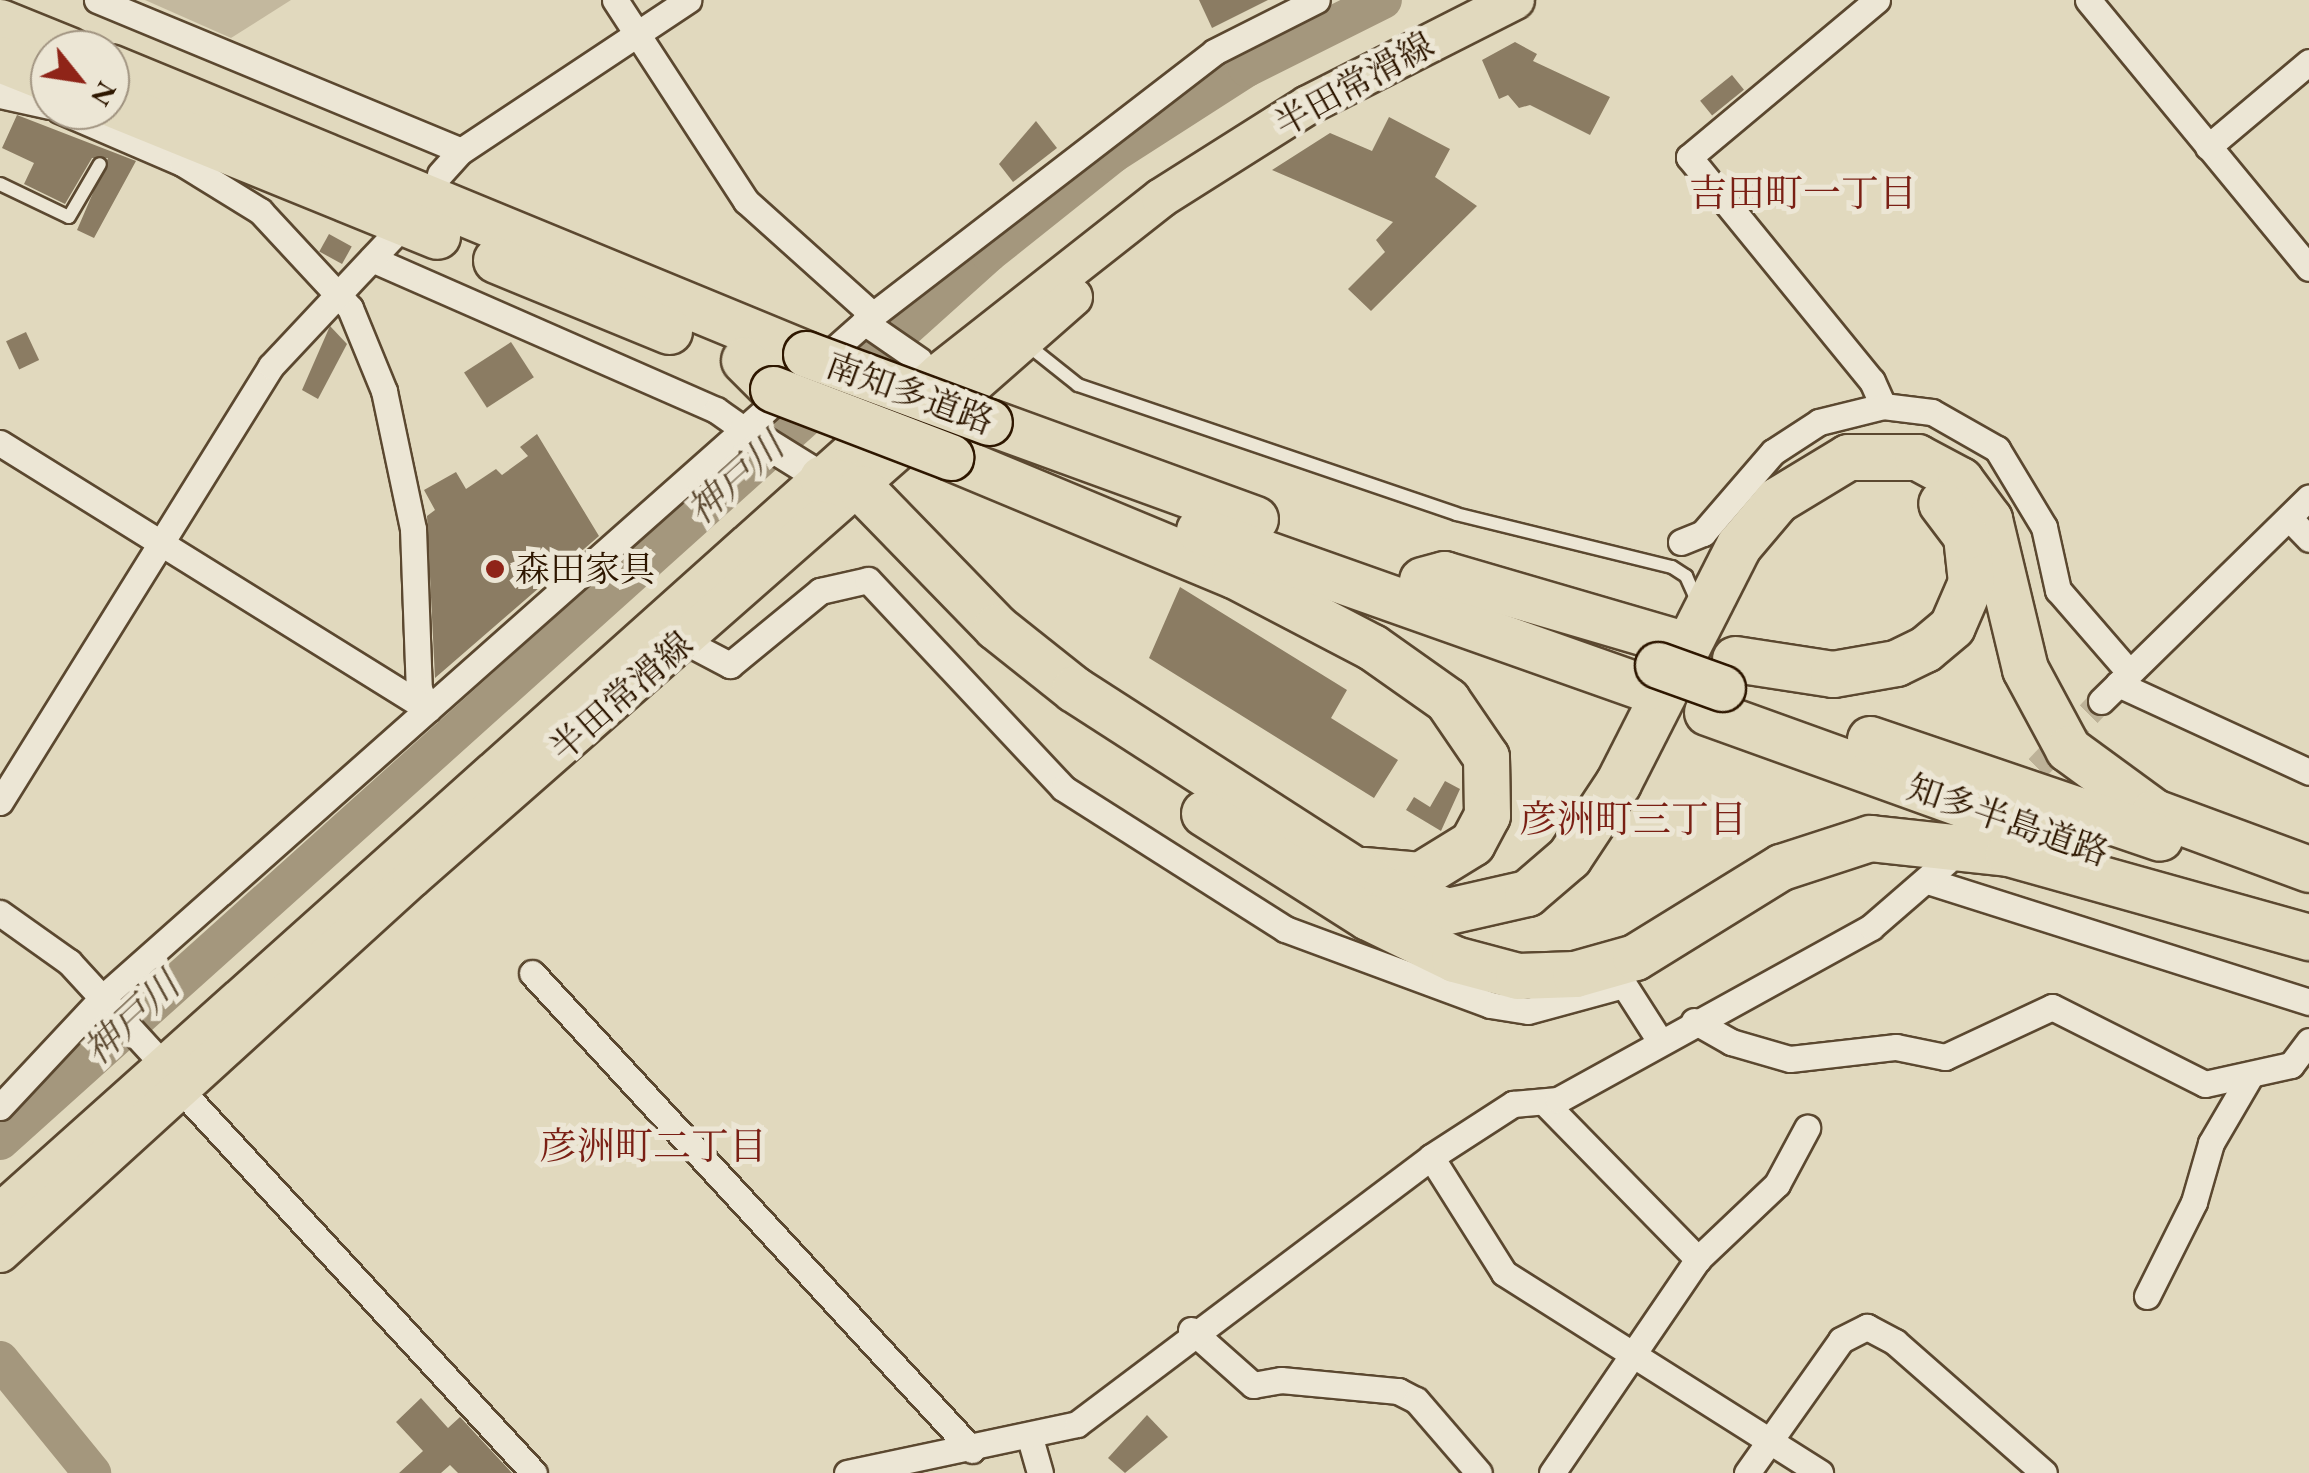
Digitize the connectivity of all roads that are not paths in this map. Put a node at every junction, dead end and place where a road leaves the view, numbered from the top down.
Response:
1 (98, 0) edge
2 (615, 0) edge
3 (688, 0) edge
4 (1317, 0) edge
5 (1515, 0) edge
6 (1877, 0) edge
7 (2088, 0) edge
8 (0, 22) edge
9 (30, 34) edge
10 (636, 36) junction
11 (0, 58) edge
12 (2309, 62) edge
13 (30, 71) edge
14 (130, 76) edge
15 (0, 95) edge
16 (30, 102) edge
17 (130, 112) edge
18 (106, 130) edge
19 (1248, 144) junction
20 (2208, 147) junction
21 (460, 151) junction
22 (100, 164) dead end
23 (440, 174) dead end
24 (0, 184) edge
25 (394, 235) dead end
26 (372, 259) junction
27 (2309, 268) edge
28 (340, 293) junction
29 (870, 322) junction
30 (1023, 340) junction
31 (930, 366) junction
32 (777, 370) junction
33 (1883, 406) junction
34 (745, 430) junction
35 (967, 441) junction
36 (0, 443) edge
37 (831, 484) junction
38 (2309, 498) edge
39 (2289, 518) junction
40 (2309, 540) edge
41 (1681, 542) dead end
42 (161, 544) junction
43 (684, 641) junction
44 (1669, 653) junction
45 (1721, 686) junction
46 (2116, 686) junction
47 (428, 710) junction
48 (2270, 754) junction
49 (2309, 758) edge
50 (2309, 772) edge
51 (0, 802) edge
52 (1351, 868) junction
53 (2309, 869) edge
54 (2309, 890) edge
55 (0, 913) edge
56 (2309, 924) edge
57 (1400, 932) junction
58 (2309, 937) edge
59 (532, 973) dead end
60 (106, 1002) junction
61 (2309, 1002) edge
62 (1694, 1021) junction
63 (1660, 1041) junction
64 (2309, 1041) edge
65 (162, 1065) junction
66 (2250, 1078) junction
67 (1545, 1102) junction
68 (0, 1107) edge
69 (1807, 1128) dead end
70 (1431, 1157) junction
71 (0, 1213) edge
72 (0, 1253) edge
73 (1698, 1259) junction
74 (2147, 1296) dead end
75 (1191, 1330) junction
76 (1633, 1352) junction
77 (1768, 1437) junction
78 (1030, 1438) junction
79 (972, 1450) junction
80 (534, 1473) edge
81 (847, 1473) edge
82 (1040, 1473) edge
83 (1479, 1473) edge
84 (1552, 1473) edge
85 (1747, 1473) edge
86 (1820, 1473) edge
87 (2044, 1473) edge

1 - 21 street
2 - 10 street
3 - 10 street
4 - 29 street
5 - 19 main road, 半田常滑線
6 - 33 street
7 - 20 street
8 - 9 highway
10 - 21 street
10 - 29 street
11 - 13 highway
12 - 20 street
14 - 32 highway, 南知多道路
15 - 16 street
17 - 32 highway, 南知多道路
18 - 28 street
19 - 30 main road, 半田常滑線
19 - 31 main road, 半田常滑線
20 - 27 street
21 - 23 street
22 - 24 lane
25 - 26 street
26 - 28 street
26 - 34 street
28 - 42 street
28 - 47 street
29 - 31 street
29 - 34 street
30 - 37 main road, 半田常滑線
30 - 44 lane
31 - 37 main road, 半田常滑線
32 - 35 highway, 南知多道路
33 - 41 street
33 - 46 street
34 - 37 street
34 - 47 street
35 - 44 highway, 南知多道路
35 - 44 highway, 南知多道路
35 - 52 highway
36 - 42 street
37 - 43 main road, 半田常滑線
37 - 52 highway
37 - 57 highway
37 - 65 main road, 半田常滑線
38 - 39 street
39 - 40 street
39 - 46 street
42 - 47 street
42 - 51 street
43 - 63 street
43 - 65 main road, 半田常滑線
44 - 45 highway, 南知多道路
44 - 45 highway
44 - 52 highway
44 - 53 highway
45 - 54 highway, 知多半島道路
45 - 56 highway, 知多半島道路
45 - 57 highway
46 - 48 street
47 - 60 street
48 - 49 street
48 - 50 street
55 - 60 street
57 - 58 highway
59 - 79 street
60 - 65 street
60 - 68 street
61 - 62 street
62 - 63 street
62 - 66 street
63 - 67 street
64 - 66 street
65 - 71 main road, 半田常滑線
65 - 72 main road, 半田常滑線
65 - 80 street
66 - 74 street
67 - 70 street
67 - 73 street
69 - 73 street
70 - 75 street
70 - 76 street
73 - 76 street
75 - 78 street
75 - 83 street
76 - 77 street
76 - 84 street
77 - 85 street
77 - 86 street
77 - 87 street
78 - 79 street
78 - 82 street
79 - 81 street

